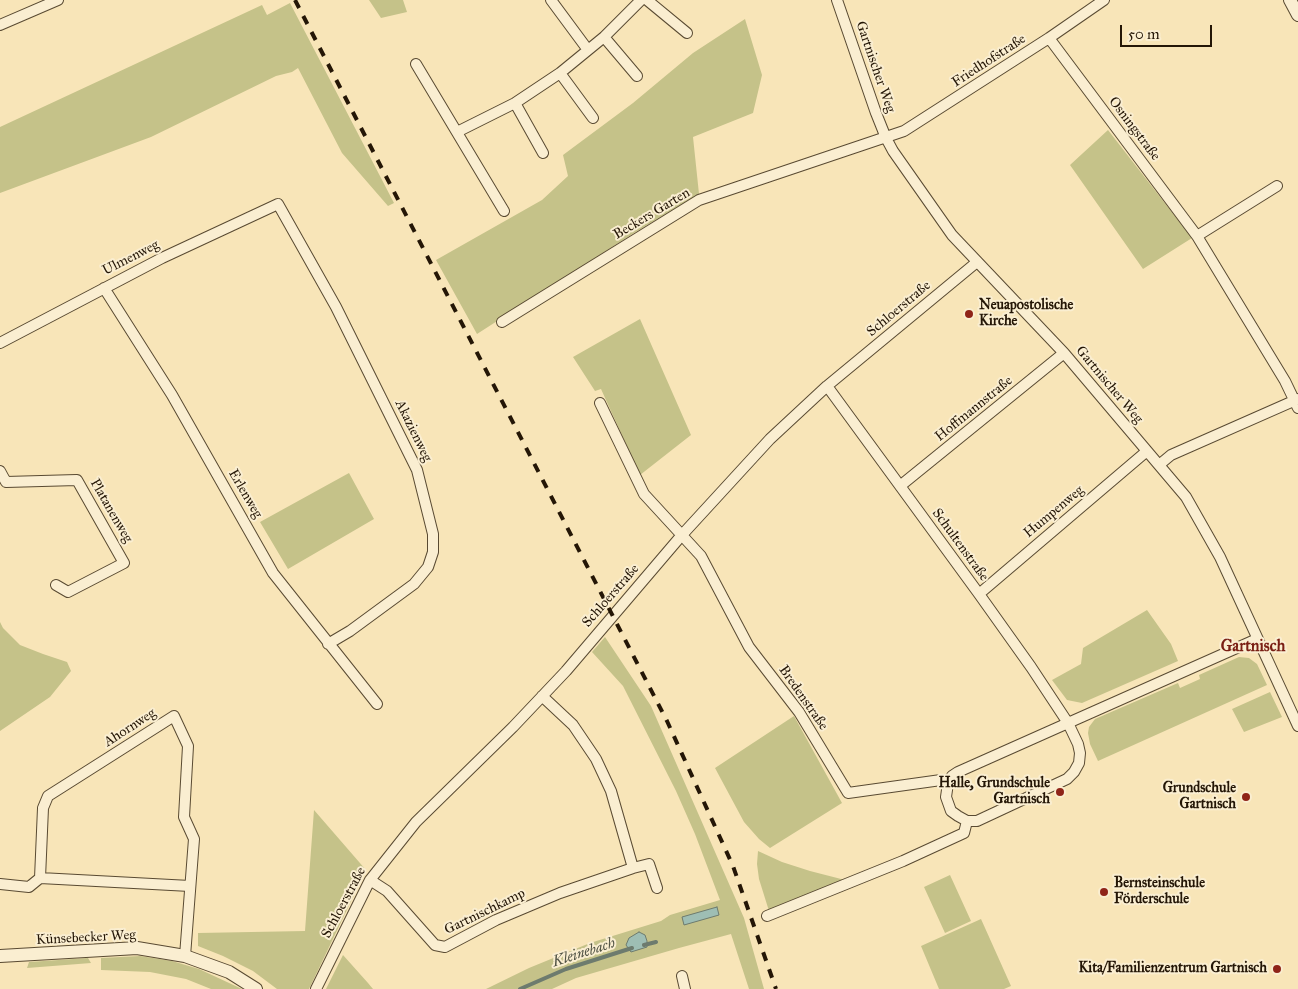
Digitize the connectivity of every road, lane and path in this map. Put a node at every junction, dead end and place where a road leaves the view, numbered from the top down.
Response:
1 (551, 0) edge
2 (641, 0) edge
3 (647, 0) edge
4 (837, 0) edge
5 (1104, 0) edge
6 (1290, 0) edge
7 (55, 1) edge
8 (1298, 15) edge
9 (0, 25) edge
10 (687, 33) dead end
11 (604, 37) junction
12 (1049, 38) junction
13 (588, 50) junction
14 (416, 64) dead end
15 (560, 73) junction
16 (637, 76) dead end
17 (515, 103) junction
18 (593, 118) dead end
19 (457, 132) junction
20 (886, 138) junction
21 (544, 153) dead end
22 (1277, 186) dead end
23 (278, 204) joint
24 (504, 211) dead end
25 (1197, 236) junction
26 (977, 262) junction
27 (104, 288) junction
28 (502, 322) dead end
29 (0, 343) edge
30 (1064, 353) junction
31 (827, 386) junction
32 (600, 403) dead end
33 (1297, 403) edge
34 (1147, 451) junction
35 (1159, 465) junction
36 (0, 471) edge
37 (900, 486) junction
38 (681, 536) junction
39 (56, 585) dead end
40 (979, 594) junction
41 (1257, 639) junction
42 (328, 644) junction
43 (542, 696) junction
44 (377, 704) dead end
45 (1068, 722) junction
46 (1298, 726) edge
47 (948, 783) junction
48 (967, 820) junction
49 (633, 868) junction
50 (40, 878) junction
51 (370, 880) junction
52 (0, 884) edge
53 (190, 886) junction
54 (657, 888) dead end
55 (767, 916) dead end
56 (0, 956) edge
57 (185, 956) junction
58 (682, 976) dead end
59 (256, 989) edge
60 (316, 989) edge
61 (685, 989) edge

1 - 13 street
2 - 11 street
3 - 10 street
4 - 20 street, Gartnischer Weg
5 - 12 street, Friedhofstraße
6 - 8 street
7 - 9 street
11 - 13 street
11 - 16 street
12 - 20 street, Friedhofstraße
12 - 25 street, Osningstraße
13 - 15 street
14 - 19 street
15 - 17 street
15 - 18 street
17 - 19 street
17 - 21 street
19 - 24 street
20 - 26 street, Gartnischer Weg
20 - 28 street, Beckers Garten
22 - 25 street
23 - 27 street, Ulmenweg
23 - 42 street, Akazienweg
25 - 33 street, Osningstraße
26 - 30 street, Gartnischer Weg
26 - 31 street, Schloerstraße
27 - 29 street, Ulmenweg
27 - 42 street, Erlenweg
30 - 34 street, Gartnischer Weg
30 - 37 street, Hoffmannstraße
31 - 37 street, Schultenstraße
31 - 38 street, Schloerstraße
32 - 38 street
33 - 35 street
34 - 35 street, Gartnischer Weg
34 - 40 street, Humpenweg
35 - 41 street, Gartnischer Weg
36 - 39 street, Platanenweg
37 - 40 street, Schultenstraße
38 - 43 street, Schloerstraße
38 - 47 street, Bredenstraße
40 - 45 street, Schultenstraße
41 - 45 street
41 - 46 street, Gartnischer Weg
42 - 44 street, Erlenweg
43 - 49 street
43 - 51 street, Schloerstraße
45 - 47 street
45 - 48 street
47 - 48 street
48 - 55 street
49 - 51 street, Gartnischkamp
49 - 54 street
50 - 52 street
50 - 53 street
50 - 53 street, Ahornweg
51 - 60 street, Schloerstraße
53 - 57 street, Ahornweg
56 - 57 street, Künsebecker Weg
57 - 59 street, Künsebecker Weg
58 - 61 street

